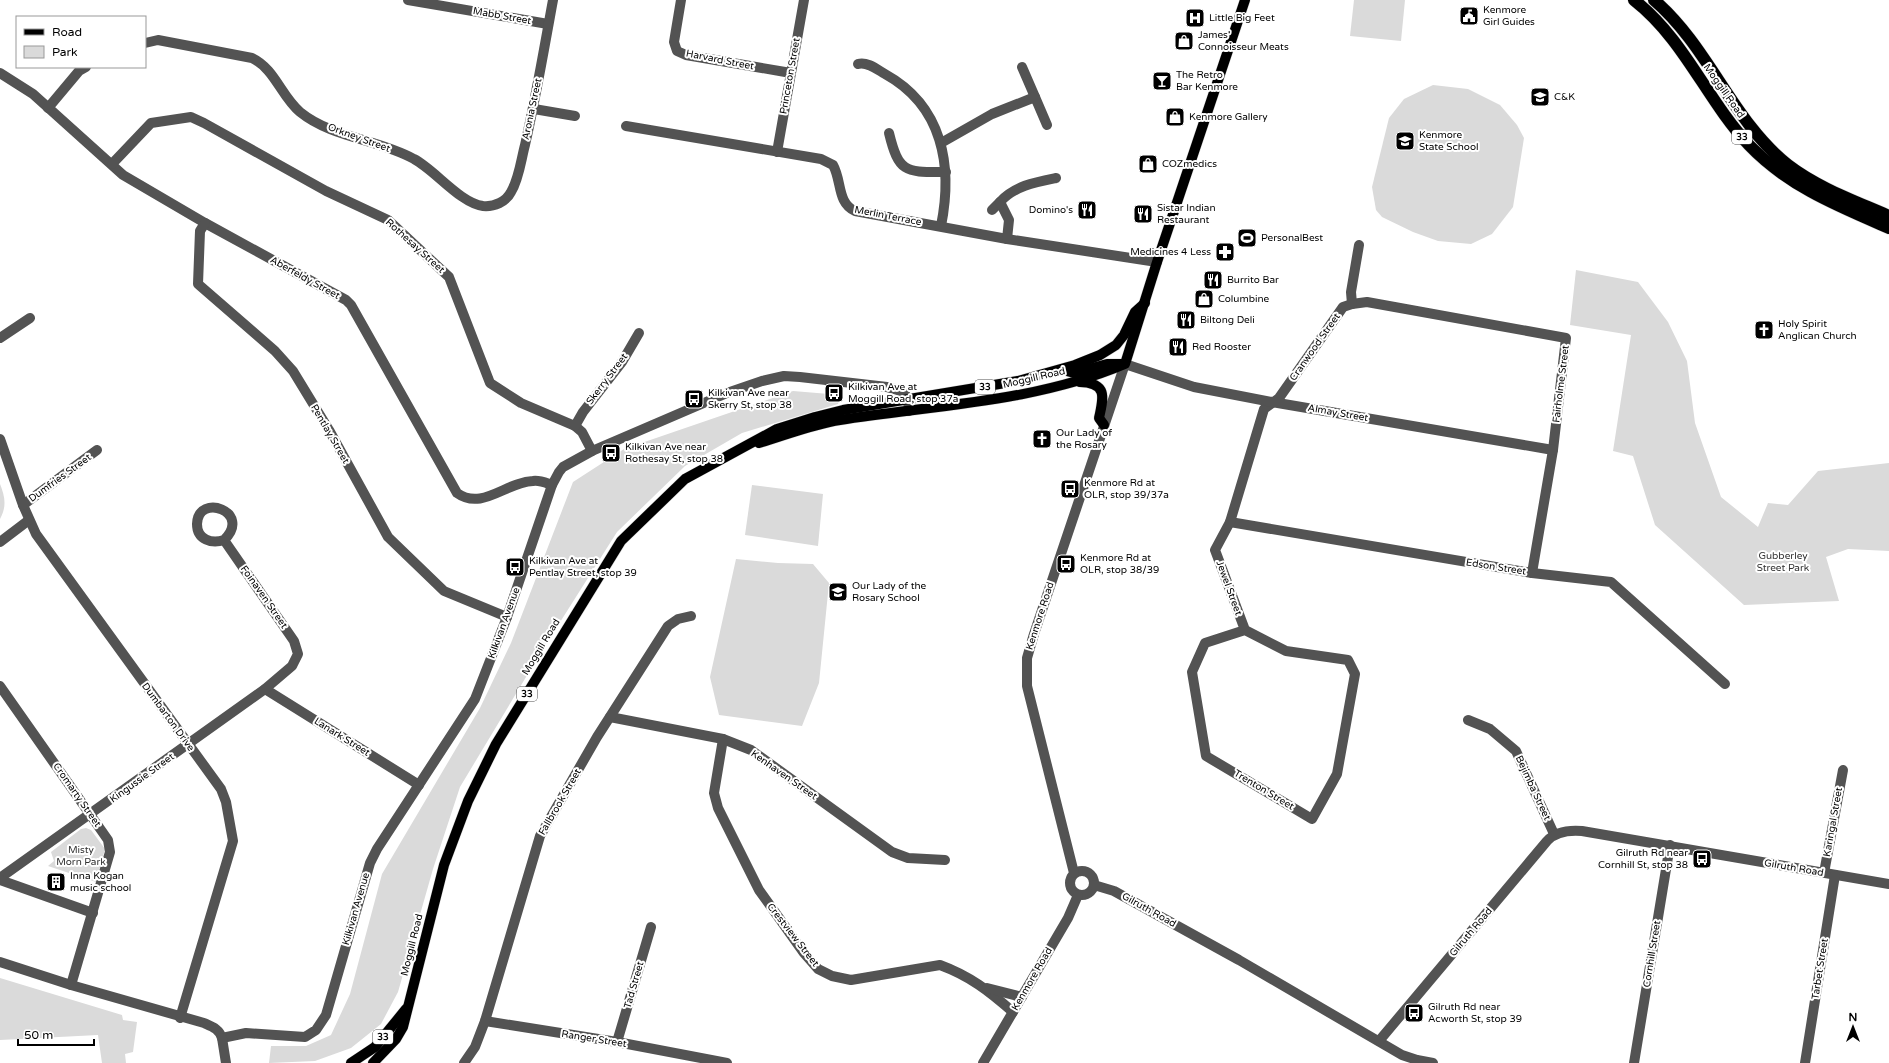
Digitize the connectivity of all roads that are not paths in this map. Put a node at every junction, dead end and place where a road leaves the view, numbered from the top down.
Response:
1 (408, 0) edge
2 (553, 0) edge
3 (681, 0) edge
4 (804, 0) edge
5 (1245, 0) edge
6 (1634, 0) edge
7 (1654, 0) edge
8 (548, 24) junction
9 (146, 43) edge
10 (858, 64) dead end
11 (1022, 67) dead end
12 (84, 68) edge
13 (0, 73) edge
14 (791, 73) junction
15 (1035, 97) junction
16 (48, 108) junction
17 (534, 109) junction
18 (575, 116) dead end
19 (1047, 125) dead end
20 (626, 126) dead end
21 (889, 133) dead end
22 (941, 144) junction
23 (777, 152) junction
24 (112, 164) junction
25 (946, 172) junction
26 (1056, 178) dead end
27 (1000, 202) junction
28 (492, 206) joint
29 (992, 210) dead end
30 (1889, 216) edge
31 (205, 223) junction
32 (941, 226) junction
33 (1889, 228) edge
34 (1007, 239) junction
35 (1360, 245) dead end
36 (1157, 262) junction
37 (1145, 303) junction
38 (1352, 304) junction
39 (30, 318) dead end
40 (640, 333) dead end
41 (0, 338) edge
42 (1125, 364) junction
43 (1061, 370) junction
44 (1074, 382) junction
45 (908, 400) junction
46 (1272, 402) junction
47 (909, 411) junction
48 (1104, 425) junction
49 (575, 426) junction
50 (0, 439) edge
51 (742, 448) junction
52 (97, 450) dead end
53 (1553, 450) junction
54 (592, 451) junction
55 (552, 485) junction
56 (22, 505) junction
57 (29, 520) junction
58 (1230, 522) junction
59 (224, 540) dead end
60 (0, 542) edge
61 (1532, 573) junction
62 (691, 616) dead end
63 (507, 617) junction
64 (1245, 630) junction
65 (298, 657) joint
66 (1725, 684) dead end
67 (0, 686) edge
68 (265, 688) junction
69 (610, 717) junction
70 (1468, 720) dead end
71 (723, 739) junction
72 (188, 744) junction
73 (1843, 770) dead end
74 (419, 785) junction
75 (90, 815) junction
76 (1554, 834) junction
77 (1670, 845) junction
78 (945, 860) dead end
79 (1074, 873) junction
80 (1824, 873) junction
81 (1835, 875) junction
82 (0, 879) edge
83 (1889, 884) edge
84 (1094, 885) junction
85 (1078, 895) junction
86 (93, 913) junction
87 (651, 927) dead end
88 (0, 962) edge
89 (71, 985) junction
90 (985, 987) junction
91 (1022, 997) junction
92 (410, 1004) junction
93 (1013, 1012) junction
94 (180, 1018) junction
95 (485, 1021) junction
96 (222, 1038) junction
97 (617, 1042) junction
98 (1379, 1042) junction
99 (705, 1060) edge
100 (226, 1063) edge
101 (351, 1063) edge
102 (373, 1063) edge
103 (464, 1063) edge
104 (727, 1063) edge
105 (983, 1063) edge
106 (1433, 1063) edge
107 (1634, 1063) edge
108 (1806, 1063) edge

1 - 8 street, Mabb Street
2 - 8 street, Aronia Street
3 - 14 street, Harvard Street
4 - 14 street, Princeton Street
5 - 36 main road, Moggill Road / 33
6 - 33 highway, Moggill Road / 33
7 - 30 highway, Moggill Road / 33
8 - 17 street, Aronia Street
9 - 28 street, Orkney Street
10 - 22 street
11 - 15 street
12 - 16 street
13 - 16 street, Aberfeldy Street
14 - 23 street, Princeton Street
15 - 19 street
15 - 22 street
16 - 24 street, Aberfeldy Street
17 - 18 street
17 - 28 street, Aronia Street
20 - 23 street, Merlin Terrace
21 - 25 street
22 - 25 street
23 - 32 street, Merlin Terrace
24 - 31 street, Aberfeldy Street
24 - 49 street, Rothesay Street
25 - 32 street
26 - 27 street
27 - 29 street
27 - 34 street
31 - 55 street, Aberfeldy Street
31 - 63 street, Pentlay Street
32 - 34 street, Merlin Terrace
34 - 36 street, Merlin Terrace
35 - 38 street
36 - 37 main road, Moggill Road / 33
37 - 42 main road, Moggill Road / 33
37 - 43 main road, Moggill Road / 33
38 - 46 street, Cranwood Street
38 - 53 street, Fairholme Street
39 - 41 street
40 - 49 street, Skerry Street
42 - 43 main road
42 - 44 main road, Moggill Road / 33
42 - 46 street, Almay Street
42 - 48 street, Kenmore Road
43 - 45 main road, Moggill Road / 33
44 - 47 main road, Moggill Road / 33
44 - 48 main road
45 - 47 street
45 - 51 main road, Moggill Road / 33
45 - 54 street, Kilkivan Avenue
46 - 53 street, Almay Street
46 - 58 street, Jewel Street
47 - 51 main road, Moggill Road / 33
48 - 79 street, Kenmore Road
49 - 54 street, Rothesay Street
50 - 56 street, Dumbarton Drive
51 - 92 main road, Moggill Road / 33
52 - 56 street, Dumfries Street
53 - 61 street, Fairholme Street
54 - 55 street, Kilkivan Avenue
55 - 63 street, Kilkivan Avenue
56 - 57 street, Dumbarton Drive
57 - 60 street
57 - 72 street, Dumbarton Drive
58 - 61 street, Edson Street
58 - 64 street, Jewel Street
59 - 65 street, Foinaven Street
61 - 66 street, Edson Street
62 - 69 street, Fallbrook Street
63 - 74 street, Kilkivan Avenue
64 - 64 street, Trenton Street
65 - 68 street, Kingussie Street
67 - 75 street, Cromarty Street
68 - 72 street, Kingussie Street
68 - 74 street, Lanark Street
69 - 71 street, Kenhaven Street
69 - 95 street, Fallbrook Street
70 - 76 street, Bejimba Street
71 - 78 street, Kenhaven Street
71 - 90 street, Crestview Street
72 - 75 street, Kingussie Street
72 - 94 street, Dumbarton Drive
73 - 80 street, Karingal Street
74 - 96 street, Kilkivan Avenue
75 - 82 street, Kingussie Street
75 - 86 street, Cromarty Street
76 - 77 street, Gilruth Road
76 - 98 street, Gilruth Road
77 - 80 street, Gilruth Road
77 - 107 street, Cornhill Street
79 - 84 street
79 - 85 street
80 - 81 street, Gilruth Road
81 - 83 street, Gilruth Road
81 - 108 street, Tarbet Street
82 - 86 street
84 - 85 street
84 - 98 street, Gilruth Road
85 - 91 street, Kenmore Road
86 - 89 street, Cromarty Street
87 - 97 street, Tad Street
88 - 89 street
89 - 94 street
90 - 91 street, Crestview Street
90 - 93 street, Crestview Street
91 - 93 street, Kenmore Road
92 - 101 main road, Moggill Road / 33
92 - 102 main road, Moggill Road / 33
93 - 105 street, Kenmore Road
94 - 96 street
95 - 97 street, Ranger Street
95 - 103 street, Fallbrook Street
96 - 100 street
97 - 99 street, Ranger Street
98 - 106 street
99 - 104 street, Ranger Street

